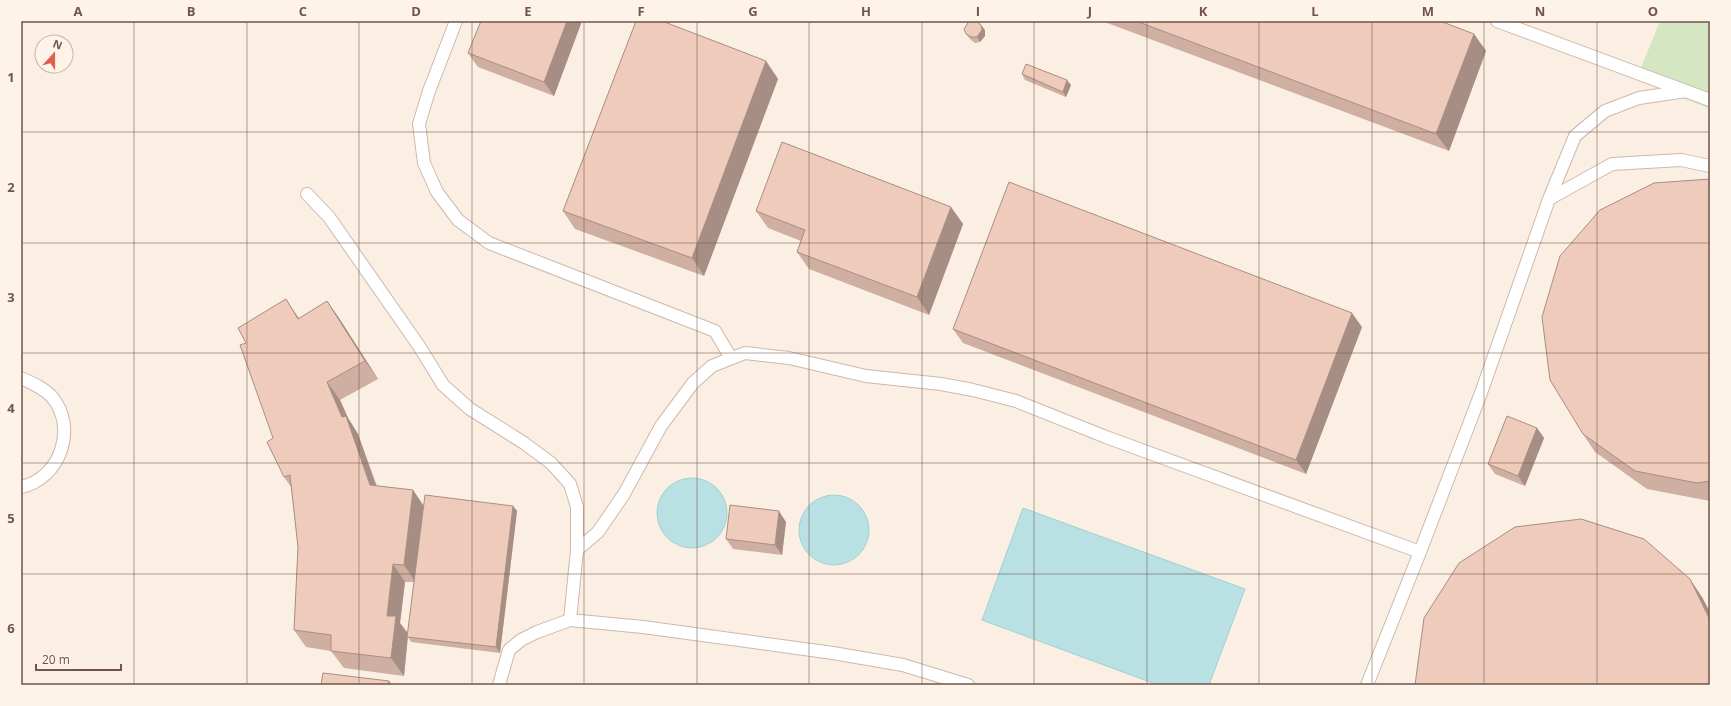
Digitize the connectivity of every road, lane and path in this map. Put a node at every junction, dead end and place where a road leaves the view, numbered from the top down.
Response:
1 (456, 21) edge
2 (1497, 21) edge
3 (1686, 91) junction
4 (1710, 100) edge
5 (1710, 166) edge
6 (307, 194) dead end
7 (1549, 199) junction
8 (731, 358) junction
9 (21, 378) edge
10 (21, 487) edge
11 (577, 550) junction
12 (1420, 552) junction
13 (570, 620) junction
14 (499, 685) edge
15 (968, 685) edge
16 (1367, 685) edge

1 - 8 lane
2 - 3 lane
3 - 4 lane
3 - 7 lane
5 - 7 lane
6 - 11 lane
7 - 12 lane
8 - 11 lane
8 - 12 lane
9 - 10 lane
11 - 13 lane
12 - 16 lane
13 - 14 lane
13 - 15 lane

